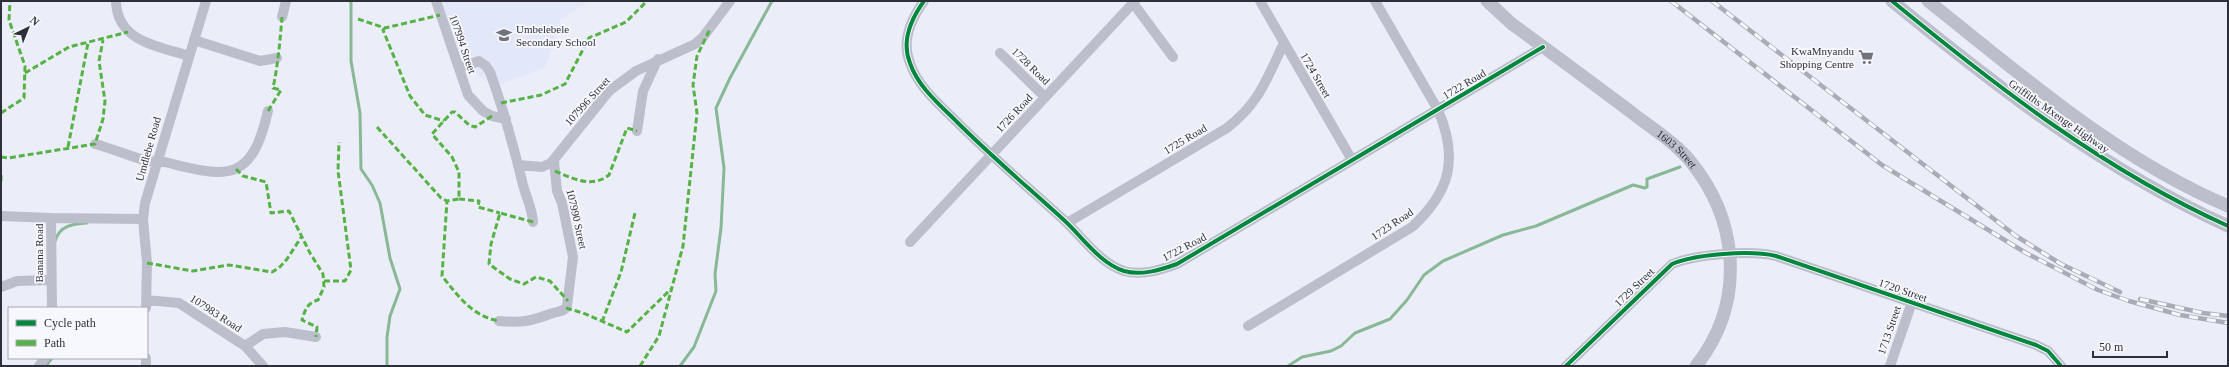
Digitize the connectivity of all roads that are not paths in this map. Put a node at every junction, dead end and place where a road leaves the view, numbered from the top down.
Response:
1 (116, 1) edge
2 (206, 1) edge
3 (286, 1) edge
4 (436, 1) edge
5 (730, 1) edge
6 (924, 1) edge
7 (1260, 1) edge
8 (1375, 1) edge
9 (1487, 1) edge
10 (1892, 1) edge
11 (1928, 1) edge
12 (1134, 2) edge
13 (282, 18) dead end
14 (194, 40) junction
15 (1284, 43) junction
16 (1544, 47) junction
17 (1000, 53) dead end
18 (189, 56) junction
19 (1173, 57) dead end
20 (277, 58) dead end
21 (658, 59) junction
22 (459, 68) junction
23 (1046, 97) junction
24 (1438, 110) junction
25 (268, 111) dead end
26 (506, 119) junction
27 (637, 131) dead end
28 (95, 144) dead end
29 (991, 155) junction
30 (1352, 160) junction
31 (157, 161) junction
32 (554, 161) junction
33 (519, 165) junction
34 (2228, 206) edge
35 (1, 216) edge
36 (51, 218) junction
37 (143, 219) junction
38 (533, 222) dead end
39 (1067, 223) junction
40 (2228, 226) edge
41 (910, 242) dead end
42 (1730, 255) junction
43 (51, 280) junction
44 (1, 287) edge
45 (1912, 302) junction
46 (146, 304) edge
47 (52, 307) edge
48 (499, 321) dead end
49 (1248, 326) dead end
50 (316, 337) dead end
51 (245, 346) junction
52 (263, 366) edge
53 (1566, 366) edge
54 (1696, 366) edge
55 (1890, 366) edge
56 (2061, 366) edge

1 - 18 street
2 - 14 street, Umdlebe Road
3 - 13 street
4 - 22 street, 107994 Street
5 - 21 street, 107996 Street
6 - 29 street, 1722 Road
7 - 15 street, 1724 Street
8 - 24 street, 1723 Road
9 - 16 street, 1603 Street
10 - 40 street, Griffiths Mxenge Highway
11 - 34 street, Griffiths Mxenge Highway
12 - 19 street
12 - 23 street, 1726 Road
14 - 18 street, Umdlebe Road
14 - 20 street
15 - 30 street, 1724 Street
15 - 39 street, 1725 Road
16 - 24 street, 1722 Road
16 - 42 street, 1603 Street
17 - 23 street, 1728 Road
18 - 31 street, Umdlebe Road
21 - 27 street
21 - 32 street, 107996 Street
22 - 26 street, 107994 Street
22 - 26 street
23 - 29 street, 1726 Road
24 - 30 street, 1722 Road
24 - 49 street, 1723 Road
25 - 31 street
26 - 33 street
28 - 31 street
29 - 39 street, 1722 Road
29 - 41 street, 1726 Road
30 - 39 street, 1722 Road
31 - 37 street, Umdlebe Road
32 - 33 street
32 - 48 street, 107990 Street
33 - 38 street
35 - 36 street
36 - 37 street, Banana Road
36 - 43 street, Banana Road
37 - 46 street, Umdlebe Road
42 - 45 street, 1720 Street
42 - 53 street, 1729 Street
42 - 54 street, 1603 Street
43 - 44 street
43 - 47 street, Banana Road
45 - 55 street, 1713 Street
45 - 56 street, 1720 Street
46 - 51 street, 107983 Road
50 - 51 street
51 - 52 street, 107983 Road

